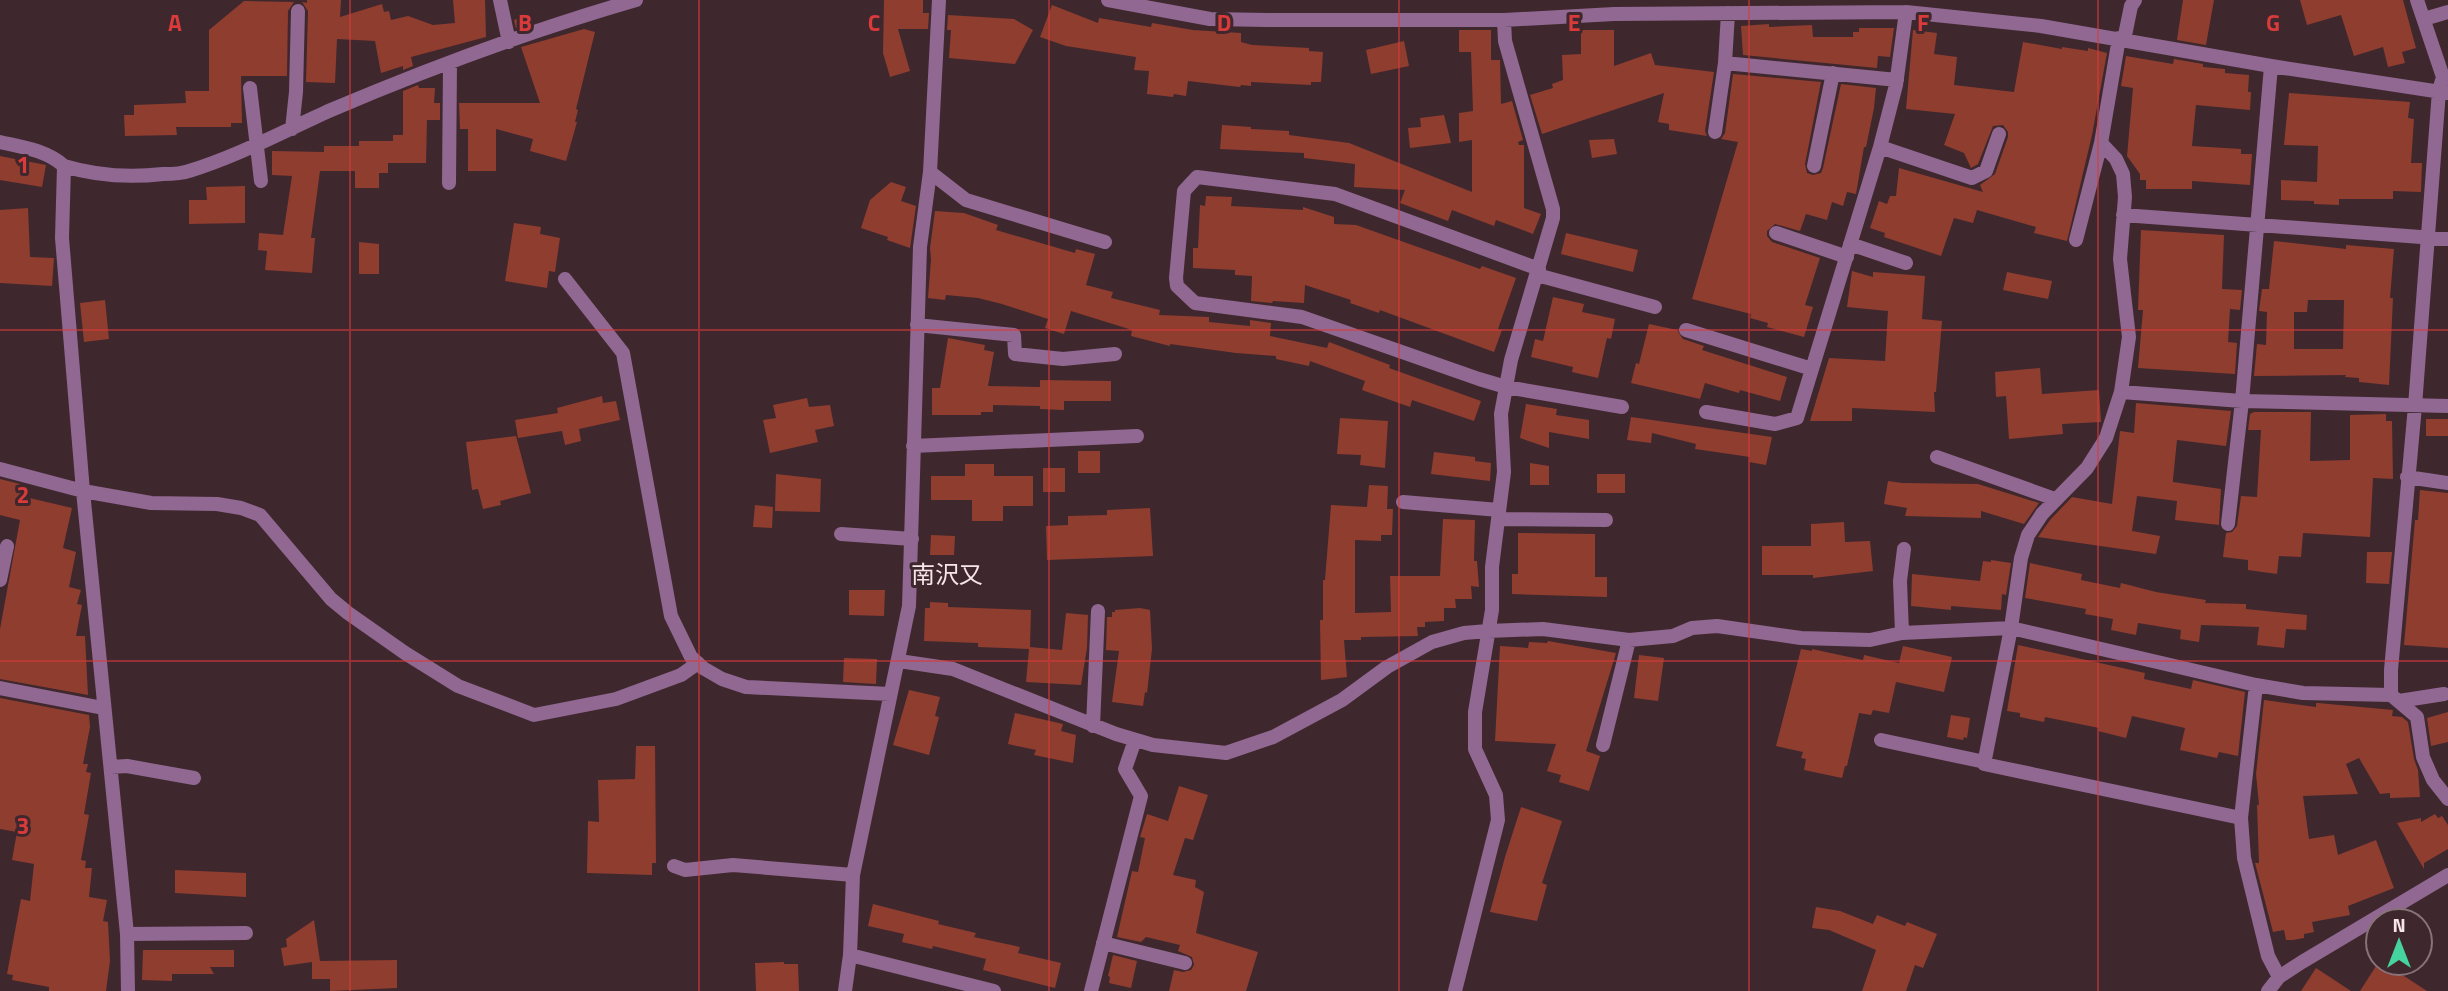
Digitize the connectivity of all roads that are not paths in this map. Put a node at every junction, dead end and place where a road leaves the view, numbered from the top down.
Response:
1 (500, 0) edge
2 (636, 0) edge
3 (939, 0) edge
4 (1108, 0) edge
5 (2135, 0) edge
6 (2417, 0) edge
7 (298, 11) dead end
8 (1906, 12) junction
9 (2448, 12) edge
10 (1728, 13) junction
11 (2424, 19) junction
12 (1504, 20) junction
13 (2122, 39) junction
14 (509, 42) junction
15 (450, 63) junction
16 (1725, 63) junction
17 (2271, 66) junction
18 (1833, 73) junction
19 (1897, 80) junction
20 (250, 88) dead end
21 (2444, 92) edge
22 (292, 129) junction
23 (1715, 132) dead end
24 (1999, 134) dead end
25 (0, 142) edge
26 (2101, 143) junction
27 (256, 145) junction
28 (1880, 147) junction
29 (64, 166) junction
30 (1814, 166) dead end
31 (930, 172) junction
32 (261, 181) dead end
33 (449, 183) dead end
34 (2123, 215) junction
35 (2257, 225) junction
36 (1776, 233) dead end
37 (2427, 238) junction
38 (2448, 239) edge
39 (2076, 240) dead end
40 (1105, 242) dead end
41 (1849, 250) junction
42 (1906, 263) dead end
43 (1538, 272) junction
44 (565, 278) dead end
45 (1655, 307) dead end
46 (917, 325) junction
47 (1686, 330) dead end
48 (1115, 354) dead end
49 (1812, 369) junction
50 (1506, 387) junction
51 (2121, 392) junction
52 (2242, 401) junction
53 (2415, 405) junction
54 (2448, 406) edge
55 (1622, 407) dead end
56 (1706, 412) dead end
57 (1137, 436) dead end
58 (913, 446) junction
59 (1937, 457) dead end
60 (0, 469) edge
61 (2407, 477) junction
62 (2448, 483) edge
63 (83, 491) junction
64 (2055, 499) junction
65 (1404, 502) dead end
66 (1498, 514) junction
67 (1606, 520) dead end
68 (2228, 524) dead end
69 (841, 534) dead end
70 (912, 540) junction
71 (7, 546) dead end
72 (1904, 549) dead end
73 (0, 580) edge
74 (1098, 611) dead end
75 (2011, 628) junction
76 (1488, 631) junction
77 (1902, 633) junction
78 (1629, 640) junction
79 (899, 661) junction
80 (698, 663) junction
81 (2256, 685) junction
82 (0, 688) edge
83 (890, 694) junction
84 (2444, 694) dead end
85 (2395, 698) junction
86 (103, 708) junction
87 (1094, 726) junction
88 (1135, 740) junction
89 (1881, 740) dead end
90 (1603, 745) dead end
91 (1985, 762) junction
92 (111, 767) junction
93 (194, 778) dead end
94 (2448, 799) edge
95 (2241, 818) junction
96 (674, 866) dead end
97 (853, 875) junction
98 (2448, 875) edge
99 (246, 933) dead end
100 (127, 934) junction
101 (1103, 943) junction
102 (850, 955) junction
103 (1185, 963) dead end
104 (2280, 977) junction
105 (128, 991) edge
106 (845, 991) edge
107 (994, 991) edge
108 (1091, 991) edge
109 (1455, 991) edge
110 (2268, 991) edge

1 - 14 street
2 - 14 street
3 - 31 street
4 - 12 street
5 - 13 street
6 - 11 street
7 - 22 street
8 - 10 street
8 - 13 street
8 - 19 street
9 - 11 street
10 - 12 street
10 - 16 street
11 - 21 street
12 - 43 street
13 - 17 street
13 - 26 street
14 - 15 street
15 - 22 street
15 - 33 street
16 - 18 street
16 - 23 street
17 - 21 street
17 - 35 street
18 - 19 street
18 - 30 street
19 - 28 street
20 - 27 street
21 - 37 street
22 - 27 street
24 - 28 street
25 - 29 street
26 - 34 street
26 - 39 street
27 - 29 street
27 - 32 street
28 - 41 street
29 - 63 street
31 - 40 street
31 - 46 street
34 - 35 street
34 - 51 street
35 - 37 street
35 - 52 street
36 - 41 street
37 - 38 street
37 - 53 street
41 - 42 street
41 - 49 street
43 - 45 street
43 - 50 street
43 - 50 street
44 - 80 street
46 - 48 street
46 - 58 street
47 - 49 street
49 - 56 street
50 - 55 street
50 - 66 street
51 - 52 street
51 - 64 street
52 - 53 street
52 - 68 street
53 - 54 street
53 - 61 street
57 - 58 street
58 - 70 street
59 - 64 street
60 - 63 street
61 - 62 street
61 - 85 street
63 - 80 street
63 - 86 street
64 - 75 street
65 - 66 street
66 - 67 street
66 - 76 street
69 - 70 street
70 - 79 street
71 - 73 street
72 - 77 street
74 - 87 street
75 - 77 street
75 - 81 street
75 - 91 street
76 - 78 street
76 - 88 street
76 - 109 street
77 - 78 street
78 - 90 street
79 - 83 street
79 - 87 street
80 - 83 street
81 - 85 street
81 - 95 street
82 - 86 street
83 - 97 street
84 - 85 street
85 - 94 street
86 - 92 street
87 - 88 street
88 - 101 street
89 - 91 street
91 - 95 street
92 - 93 street
92 - 100 street
95 - 104 street
96 - 97 street
97 - 102 street
98 - 104 street
99 - 100 street
100 - 105 street
101 - 103 street
101 - 108 street
102 - 106 street
102 - 107 street
104 - 110 street

